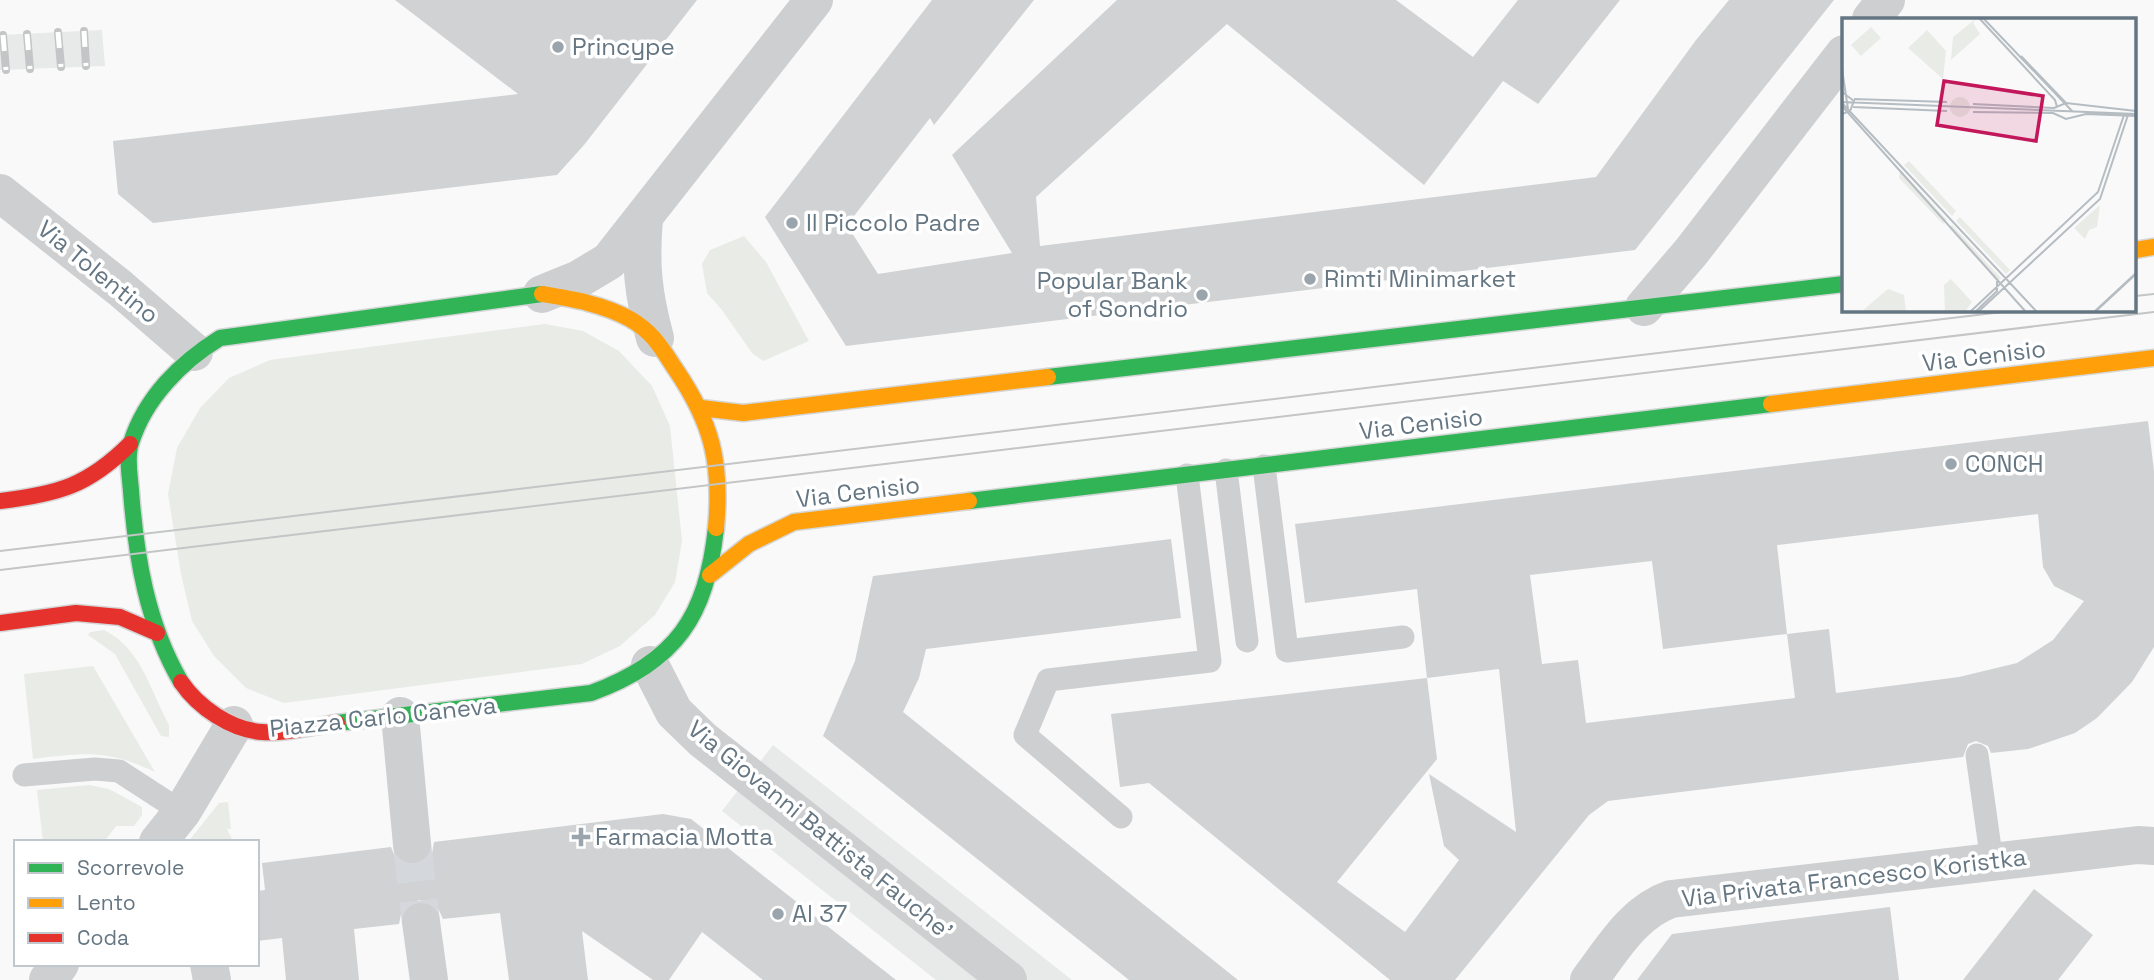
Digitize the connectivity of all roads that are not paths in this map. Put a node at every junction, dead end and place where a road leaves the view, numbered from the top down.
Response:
1 (814, 0) edge
2 (1886, 0) edge
3 (1872, 18) edge
4 (1842, 57) edge
5 (0, 193) edge
6 (644, 219) junction
7 (2154, 247) edge
8 (2136, 250) edge
9 (1842, 284) edge
10 (542, 294) junction
11 (1644, 307) junction
12 (655, 338) junction
13 (194, 352) junction
14 (2154, 358) edge
15 (701, 408) junction
16 (130, 444) junction
17 (1264, 466) junction
18 (1226, 470) junction
19 (1187, 475) junction
20 (0, 500) edge
21 (710, 575) junction
22 (0, 623) edge
23 (157, 633) junction
24 (1403, 637) dead end
25 (1247, 641) dead end
26 (650, 665) junction
27 (400, 716) junction
28 (234, 725) junction
29 (1977, 755) dead end
30 (24, 775) dead end
31 (182, 812) junction
32 (1121, 817) dead end
33 (160, 840) edge
34 (412, 845) tunnel mouth
35 (2154, 846) edge
36 (1992, 862) junction
37 (421, 922) tunnel mouth
38 (429, 980) edge
39 (1008, 980) edge
40 (1588, 980) edge

1 - 6 street
2 - 3 street
4 - 11 street
5 - 13 street, Via Tolentino
6 - 10 street, Piazza Carlo Caneva
6 - 12 street, Piazza Carlo Caneva
7 - 8 main road
9 - 11 main road
10 - 12 main road, Piazza Carlo Caneva
10 - 13 main road, Piazza Carlo Caneva
11 - 15 main road
12 - 15 main road, Piazza Carlo Caneva
13 - 16 main road, Piazza Carlo Caneva
14 - 17 main road, Via Cenisio
15 - 21 main road, Piazza Carlo Caneva
16 - 20 main road
16 - 23 main road, Piazza Carlo Caneva
17 - 18 main road, Via Cenisio
17 - 24 lane
18 - 19 main road, Via Cenisio
18 - 25 lane
19 - 21 main road, Via Cenisio
19 - 32 lane
21 - 26 main road, Piazza Carlo Caneva
22 - 23 main road
23 - 28 main road, Piazza Carlo Caneva
26 - 27 main road, Piazza Carlo Caneva
26 - 39 street, Via Giovanni Battista Fauche'
27 - 28 main road, Piazza Carlo Caneva
27 - 34 street
28 - 31 street
29 - 36 lane
30 - 31 lane
31 - 33 street
35 - 36 street, Via Privata Francesco Koristka
36 - 40 street, Via Privata Francesco Koristka
37 - 38 street

